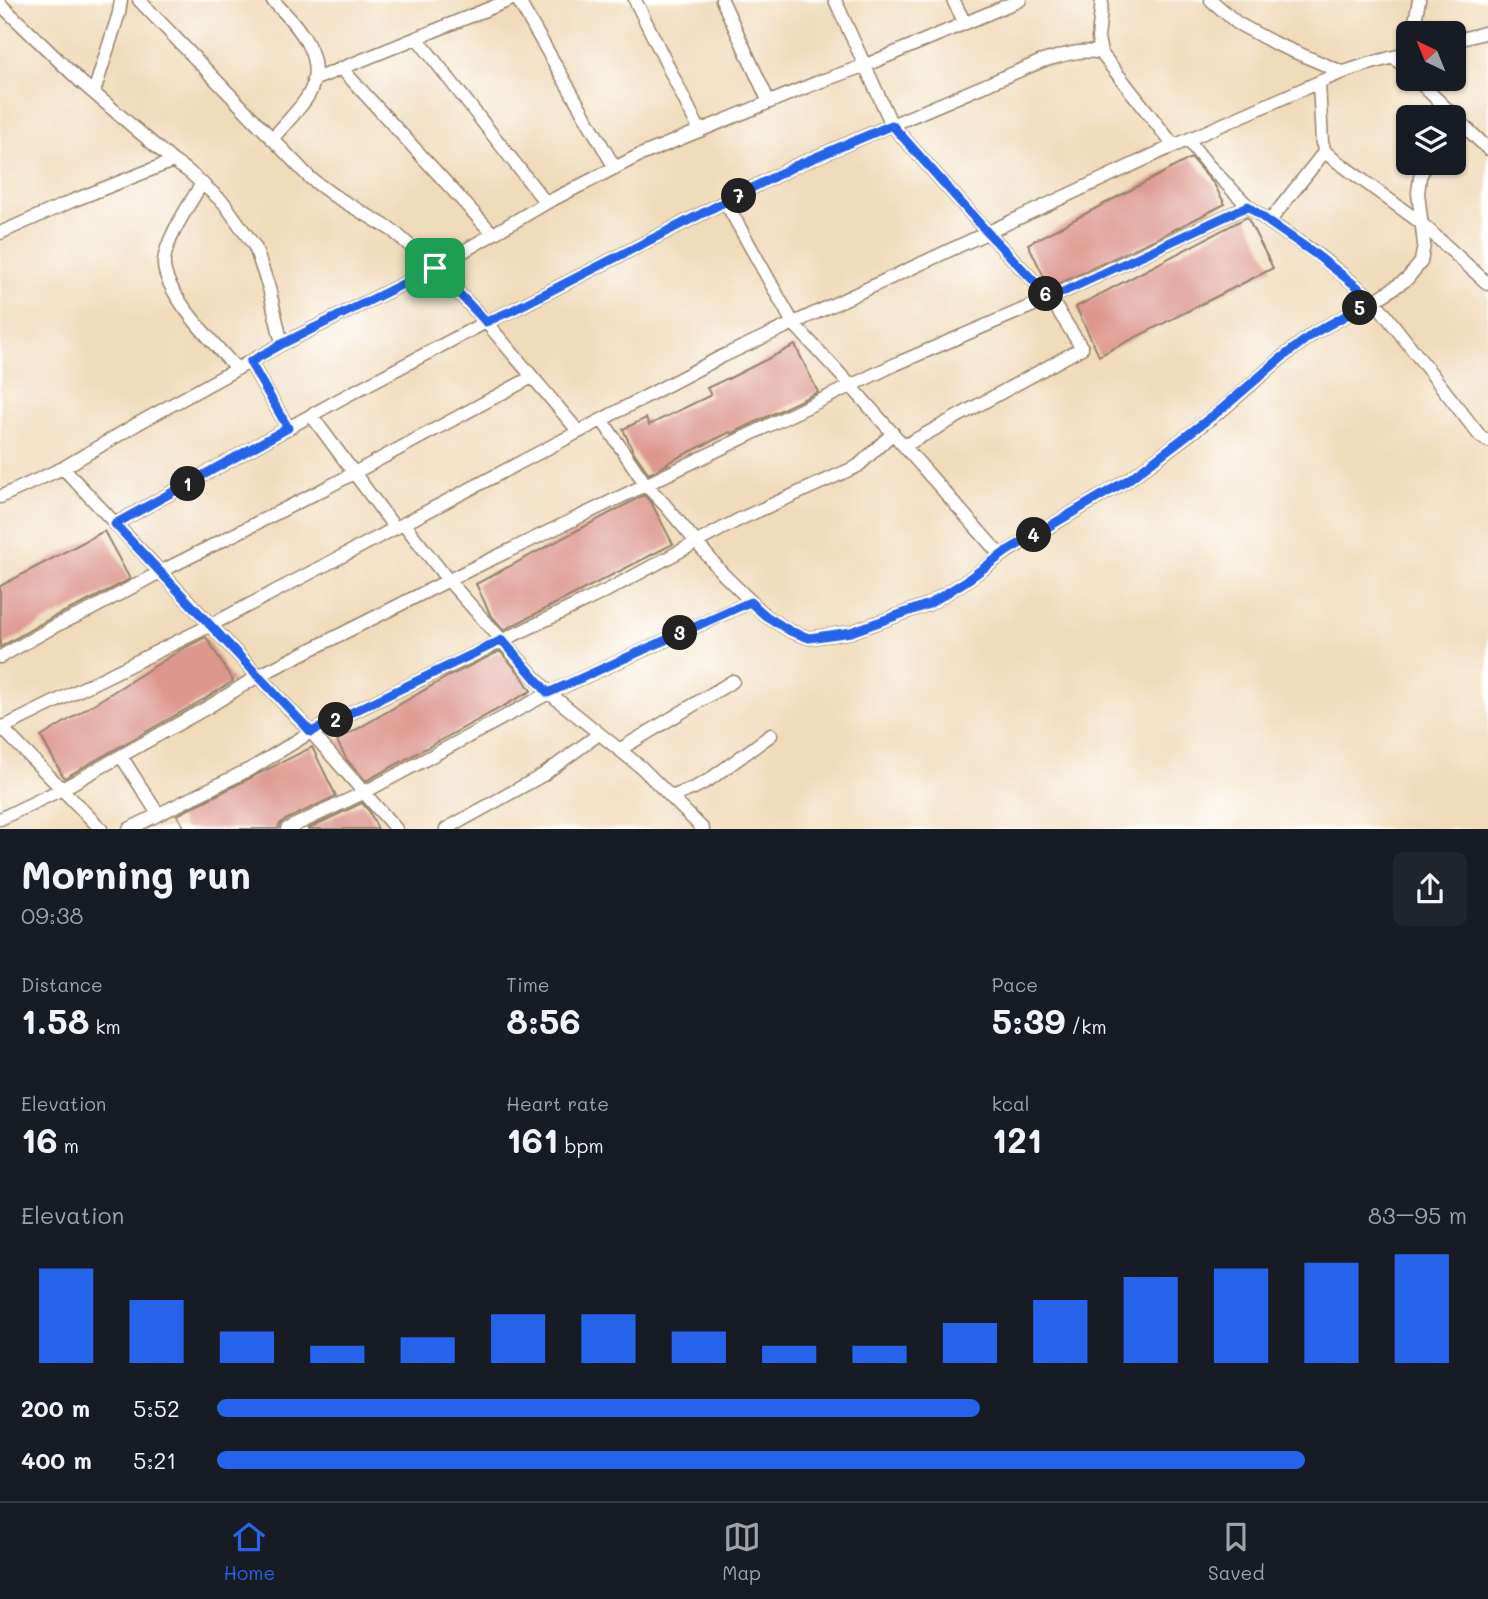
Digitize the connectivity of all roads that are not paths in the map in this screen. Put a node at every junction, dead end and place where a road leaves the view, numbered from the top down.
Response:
1 (121, 0) edge
2 (139, 0) edge
3 (272, 0) edge
4 (510, 0) edge
5 (518, 0) edge
6 (635, 0) edge
7 (722, 0) edge
8 (835, 0) edge
9 (953, 0) edge
10 (1020, 0) edge
11 (1102, 0) edge
12 (1211, 0) edge
13 (1419, 0) edge
14 (0, 4) edge
15 (1415, 21) edge
16 (965, 23) junction
17 (1488, 32) edge
18 (417, 38) junction
19 (1466, 38) edge
20 (1101, 53) junction
21 (1394, 57) edge
22 (866, 65) junction
23 (341, 68) junction
24 (1342, 72) junction
25 (313, 80) junction
26 (1319, 82) junction
27 (1427, 91) edge
28 (94, 92) junction
29 (769, 102) junction
30 (1440, 105) edge
31 (892, 125) junction
32 (1466, 130) edge
33 (701, 131) junction
34 (272, 139) junction
35 (1188, 140) junction
36 (1174, 146) junction
37 (1488, 149) edge
38 (1325, 151) junction
39 (173, 161) junction
40 (615, 168) junction
41 (1421, 175) edge
42 (202, 183) junction
43 (546, 203) junction
44 (726, 203) junction
45 (1248, 206) junction
46 (1269, 222) junction
47 (1421, 223) junction
48 (0, 233) edge
49 (988, 233) junction
50 (493, 234) junction
51 (435, 268) junction
52 (1488, 284) edge
53 (1050, 298) junction
54 (1374, 300) junction
55 (486, 322) junction
56 (793, 323) junction
57 (282, 344) junction
58 (250, 362) junction
59 (237, 369) junction
60 (532, 377) junction
61 (851, 386) junction
62 (311, 415) junction
63 (602, 420) junction
64 (288, 428) junction
65 (579, 432) junction
66 (893, 433) junction
67 (1488, 441) edge
68 (904, 446) junction
69 (63, 468) junction
70 (355, 473) junction
71 (646, 485) junction
72 (2, 493) edge
73 (115, 524) junction
74 (400, 526) junction
75 (696, 542) junction
76 (1001, 556) junction
77 (160, 572) junction
78 (448, 580) junction
79 (750, 602) junction
80 (211, 625) junction
81 (502, 640) junction
82 (0, 657) edge
83 (258, 676) junction
84 (733, 681) dead end
85 (548, 693) junction
86 (1, 728) edge
87 (311, 732) junction
88 (599, 734) junction
89 (771, 735) dead end
90 (619, 750) junction
91 (121, 756) junction
92 (62, 789) junction
93 (363, 793) junction
94 (671, 797) junction
95 (158, 814) junction
96 (0, 819) edge
97 (101, 829) edge
98 (129, 829) edge
99 (287, 829) edge
100 (396, 829) edge
101 (446, 829) edge
102 (703, 829) edge

1 - 28 street
2 - 34 street
3 - 25 street
4 - 18 street
5 - 40 street
6 - 33 street
7 - 29 street
8 - 22 street
9 - 16 street
10 - 16 street
11 - 20 street
12 - 24 street
13 - 15 street
14 - 28 street
16 - 22 street
17 - 19 street
18 - 23 street
18 - 43 street
20 - 31 street
20 - 36 street
21 - 24 street
22 - 29 street
22 - 31 street
23 - 25 street
23 - 50 street
24 - 26 street
25 - 34 street
26 - 35 street
26 - 38 street
27 - 30 street
28 - 39 street
29 - 33 street
31 - 44 street
31 - 49 street
32 - 37 street
33 - 40 street
34 - 51 street
35 - 36 street
35 - 45 street
36 - 49 street
38 - 46 street
38 - 47 street
39 - 42 street
39 - 48 street
40 - 43 street
41 - 47 street
42 - 57 street
42 - 59 street
43 - 50 street
44 - 55 street
44 - 56 street
45 - 46 street
45 - 53 street
46 - 54 street
47 - 52 street
47 - 54 street
49 - 53 street
49 - 56 street
50 - 51 street
51 - 55 street
51 - 57 street
53 - 61 street
53 - 68 street
54 - 67 street
54 - 76 street
55 - 60 street
55 - 62 street
56 - 61 street
56 - 63 street
57 - 58 street
58 - 59 street
58 - 64 street
59 - 69 street
60 - 65 street
60 - 70 street
61 - 66 street
61 - 71 street
62 - 64 street
62 - 70 street
63 - 65 street
63 - 71 street
64 - 73 street
65 - 74 street
66 - 68 street
66 - 75 street
68 - 76 street
69 - 72 street
69 - 73 street
70 - 74 street
70 - 77 street
71 - 75 street
71 - 78 street
73 - 77 street
74 - 78 street
74 - 80 street
75 - 79 street
75 - 81 street
76 - 79 street
77 - 80 street
77 - 82 street
78 - 81 street
78 - 83 street
79 - 85 street
80 - 83 street
80 - 86 street
81 - 85 street
81 - 87 street
83 - 87 street
83 - 91 street
84 - 90 street
85 - 88 street
85 - 93 street
86 - 92 street
87 - 93 street
87 - 95 street
88 - 90 street
88 - 101 street
89 - 94 street
90 - 94 street
91 - 92 street
91 - 95 street
92 - 96 street
92 - 97 street
93 - 99 street
93 - 100 street
94 - 102 street
95 - 98 street

